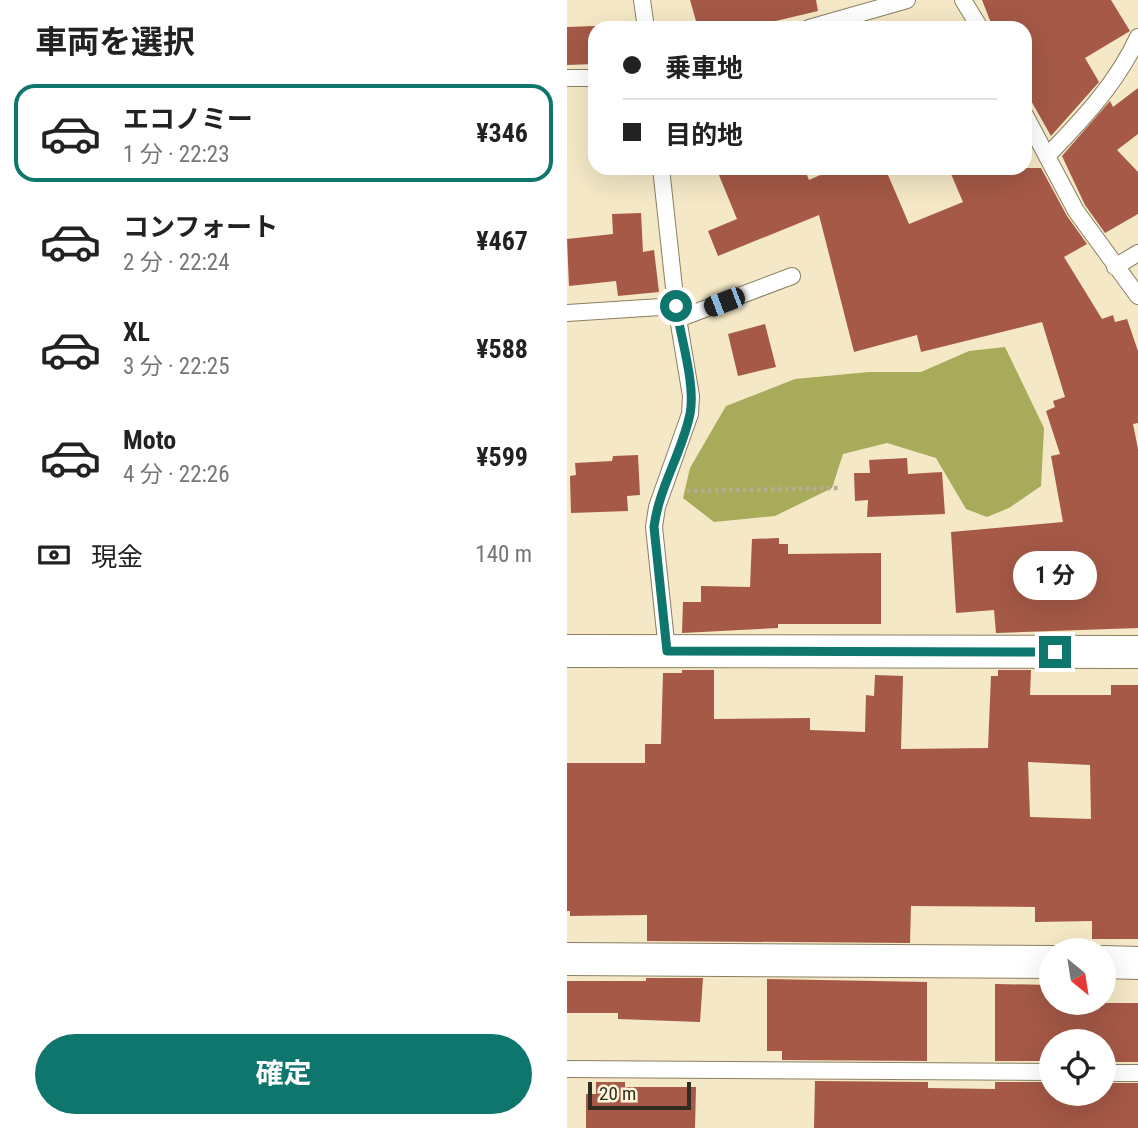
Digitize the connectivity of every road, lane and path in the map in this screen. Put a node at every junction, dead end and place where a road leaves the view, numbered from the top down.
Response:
1 (642, 0) edge
2 (907, 0) edge
3 (963, 0) edge
4 (645, 21) edge
5 (834, 21) edge
6 (976, 21) edge
7 (1138, 37) edge
8 (567, 78) edge
9 (588, 78) edge
10 (1032, 128) edge
11 (1047, 156) junction
12 (662, 175) edge
13 (1138, 253) edge
14 (1115, 267) junction
15 (792, 276) dead end
16 (1138, 296) edge
17 (567, 313) edge
18 (677, 313) junction
19 (840, 488) dead end
20 (662, 491) junction
21 (567, 651) edge
22 (667, 651) junction
23 (1138, 652) edge
24 (567, 959) edge
25 (1039, 962) edge
26 (1117, 962) edge
27 (1138, 962) edge
28 (567, 1069) edge
29 (1039, 1072) edge
30 (1116, 1073) edge
31 (1138, 1073) edge

1 - 4 lane
2 - 5 lane
3 - 6 lane
7 - 11 lane
8 - 9 lane
10 - 11 lane
11 - 14 lane
12 - 18 lane
13 - 14 lane
14 - 16 lane
15 - 18 lane
17 - 18 lane
18 - 20 lane
19 - 20 path
20 - 22 lane
21 - 22 street
22 - 23 street
24 - 25 street
26 - 27 street
28 - 29 lane
30 - 31 lane

